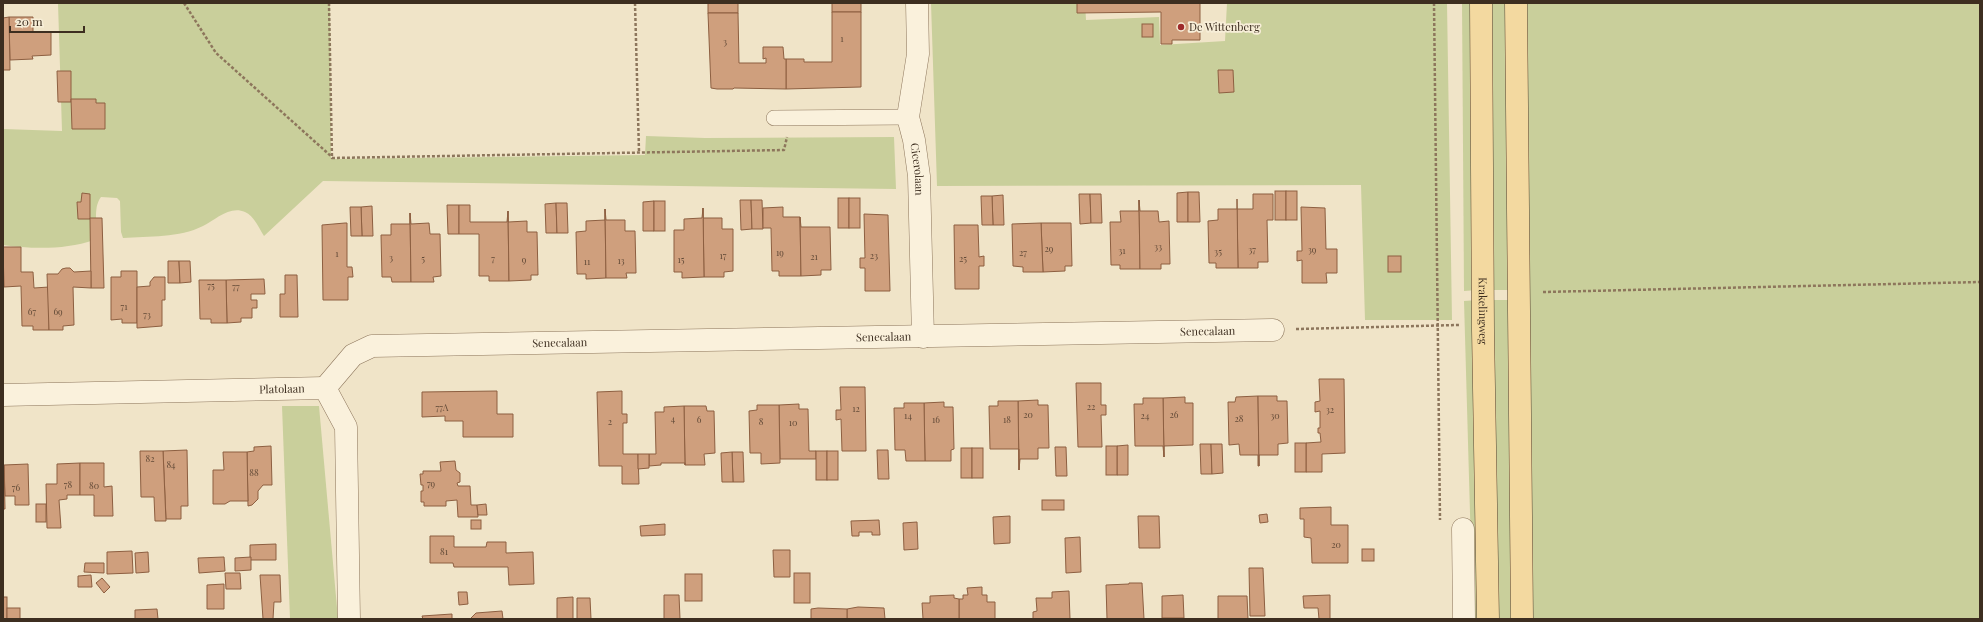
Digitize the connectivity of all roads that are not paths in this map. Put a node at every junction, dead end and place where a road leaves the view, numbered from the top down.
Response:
1 (917, 3) edge
2 (1481, 3) edge
3 (1516, 3) edge
4 (908, 117) junction
5 (774, 118) dead end
6 (1273, 330) road end
7 (923, 337) junction
8 (325, 388) junction
9 (3, 395) edge
10 (1463, 529) dead end
11 (349, 619) edge
12 (1464, 619) edge
13 (1488, 619) edge
14 (1522, 619) edge

1 - 4 street, Cicerolaan
2 - 13 main road, Krakelingweg
3 - 14 main road
4 - 5 lane
4 - 7 street, Cicerolaan
6 - 7 street, Senecalaan
7 - 8 street, Senecalaan
8 - 9 street, Platolaan
8 - 11 street
10 - 12 street

